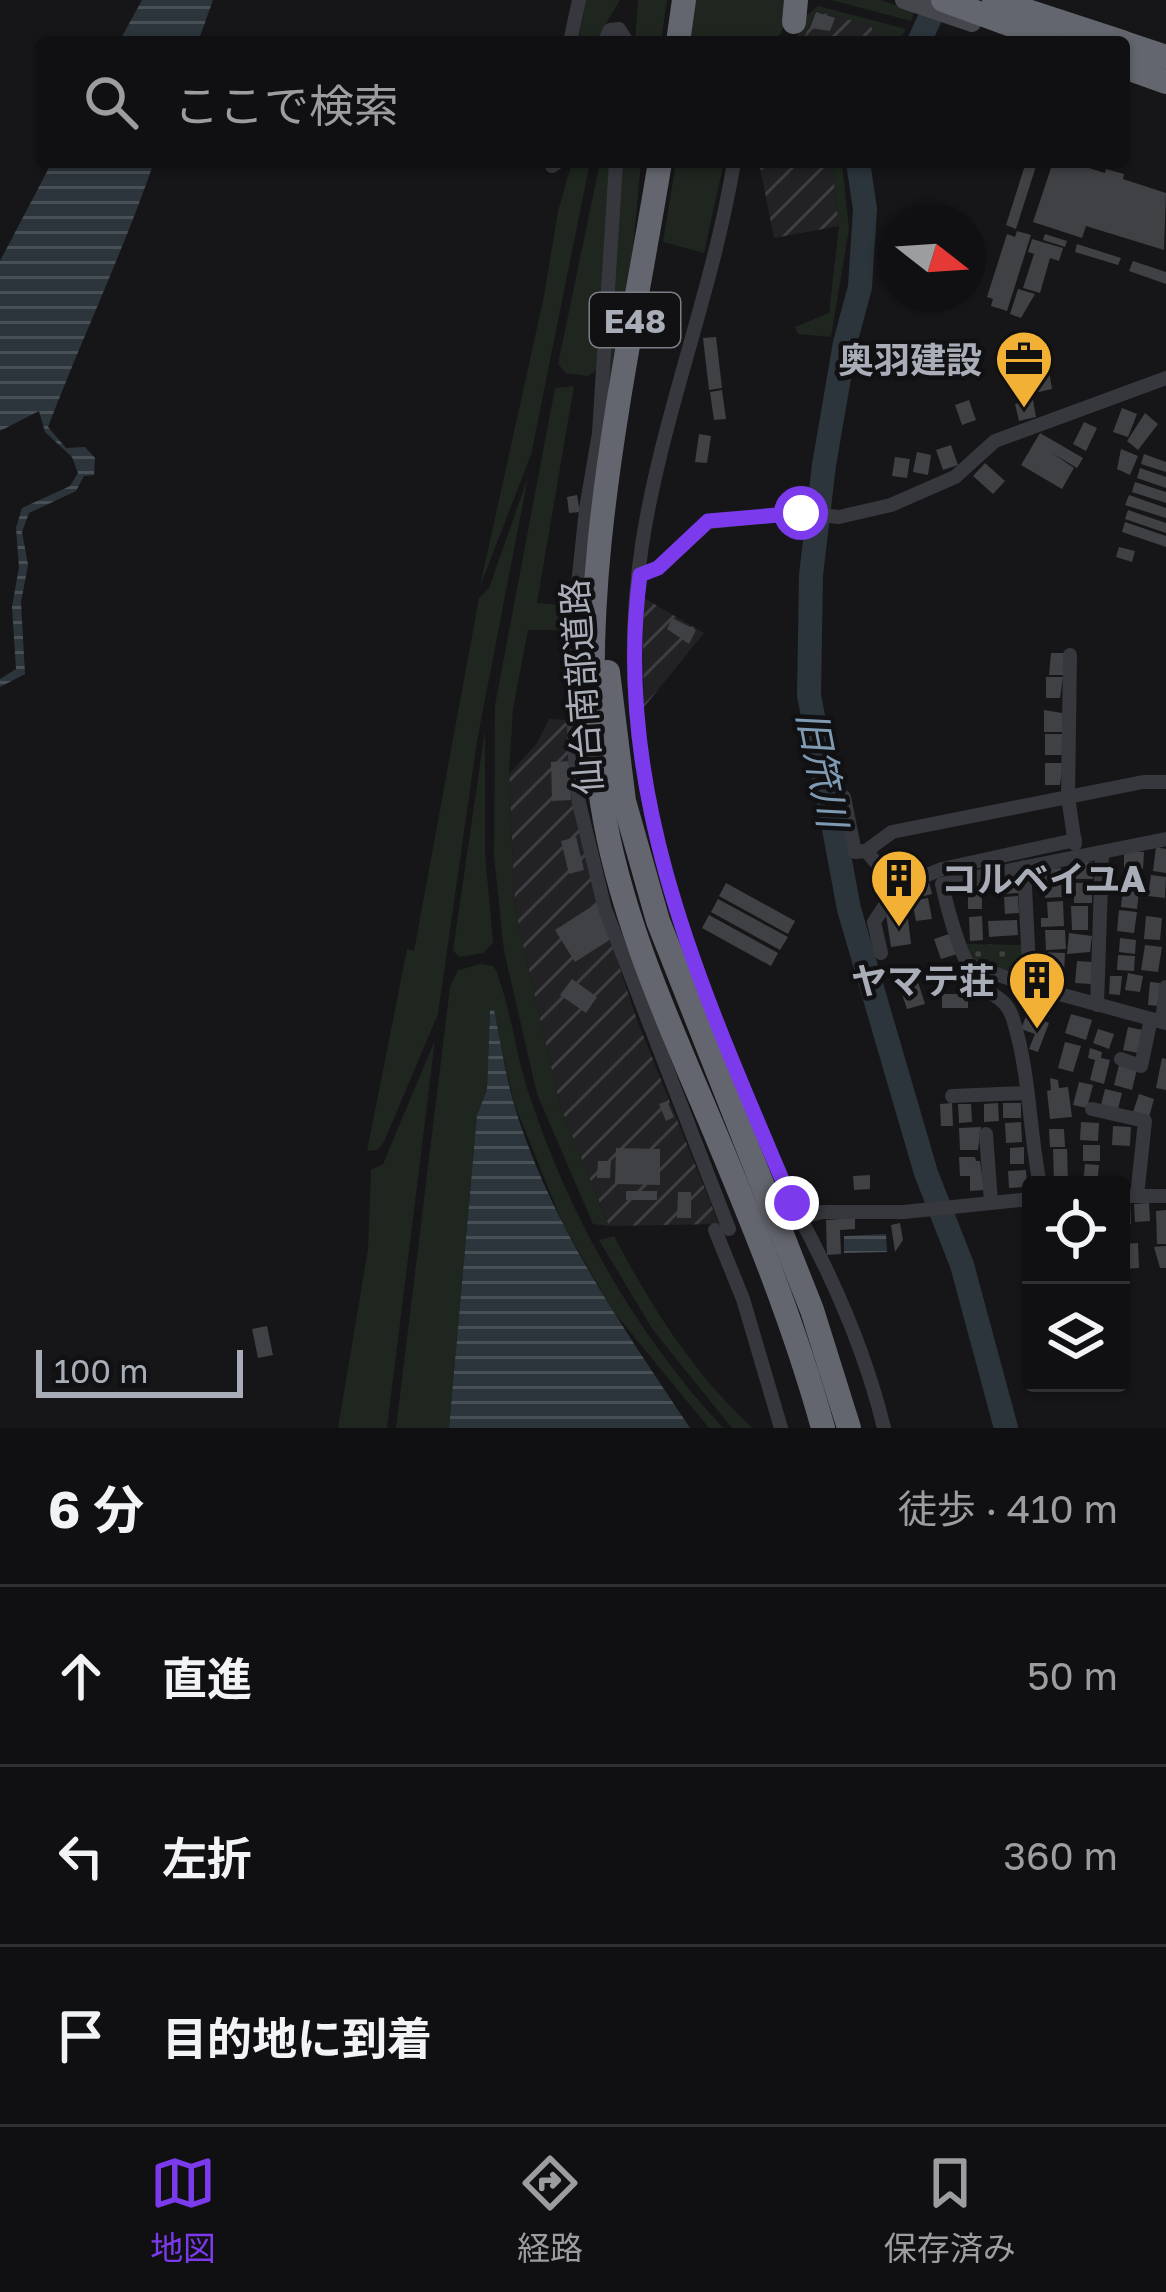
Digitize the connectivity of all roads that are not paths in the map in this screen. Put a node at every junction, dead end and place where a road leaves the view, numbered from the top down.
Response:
1 (579, 0) edge
2 (684, 0) edge
3 (808, 0) edge
4 (904, 0) edge
5 (943, 0) edge
6 (1031, 0) edge
7 (994, 12) edge
8 (793, 18) edge
9 (1084, 29) junction
10 (571, 36) edge
11 (679, 36) edge
12 (1021, 36) edge
13 (1045, 36) edge
14 (1105, 36) edge
15 (1130, 44) edge
16 (1166, 57) edge
17 (1130, 69) edge
18 (1166, 82) edge
19 (616, 168) edge
20 (659, 168) edge
21 (732, 168) edge
22 (1166, 378) edge
23 (610, 477) junction
24 (640, 575) junction
25 (1070, 655) dead end
26 (1166, 782) edge
27 (844, 797) dead end
28 (1068, 799) junction
29 (1166, 838) edge
30 (1075, 843) junction
31 (1102, 852) junction
32 (868, 853) junction
33 (1024, 867) junction
34 (894, 884) junction
35 (881, 953) dead end
36 (971, 965) junction
37 (1030, 986) junction
38 (1166, 987) edge
39 (1097, 1005) junction
40 (1160, 1021) edge
41 (1121, 1060) dead end
42 (1027, 1093) junction
43 (952, 1096) dead end
44 (1092, 1109) dead end
45 (986, 1134) dead end
46 (1039, 1176) edge
47 (1130, 1191) edge
48 (1130, 1196) edge
49 (1166, 1196) edge
50 (1022, 1200) edge
51 (991, 1202) junction
52 (800, 1218) junction
53 (781, 1428) edge
54 (823, 1428) edge
55 (849, 1428) edge
56 (884, 1428) edge

1 - 10 street
2 - 11 highway
3 - 8 street
4 - 7 street
5 - 7 highway
6 - 9 highway
7 - 9 highway
7 - 12 street
7 - 13 highway
9 - 14 highway
15 - 16 highway
17 - 18 highway
19 - 53 street
20 - 23 highway, 仙台南部道路 / E48
21 - 24 street
22 - 24 street
23 - 54 highway, 仙台南部道路 / E48
23 - 55 highway, 仙台南部道路 / E48
24 - 52 street
25 - 28 street
26 - 28 street
27 - 32 street
28 - 30 street
28 - 32 street
29 - 31 street
30 - 31 street
30 - 33 street
30 - 34 street
31 - 39 street
32 - 34 street
33 - 36 street
33 - 37 street
34 - 35 street
36 - 37 street
36 - 42 street
37 - 39 street
38 - 40 street
39 - 40 street
40 - 41 street
42 - 43 street
42 - 46 street
44 - 47 street
45 - 51 street
48 - 49 street
50 - 51 street
51 - 52 street
52 - 56 street

